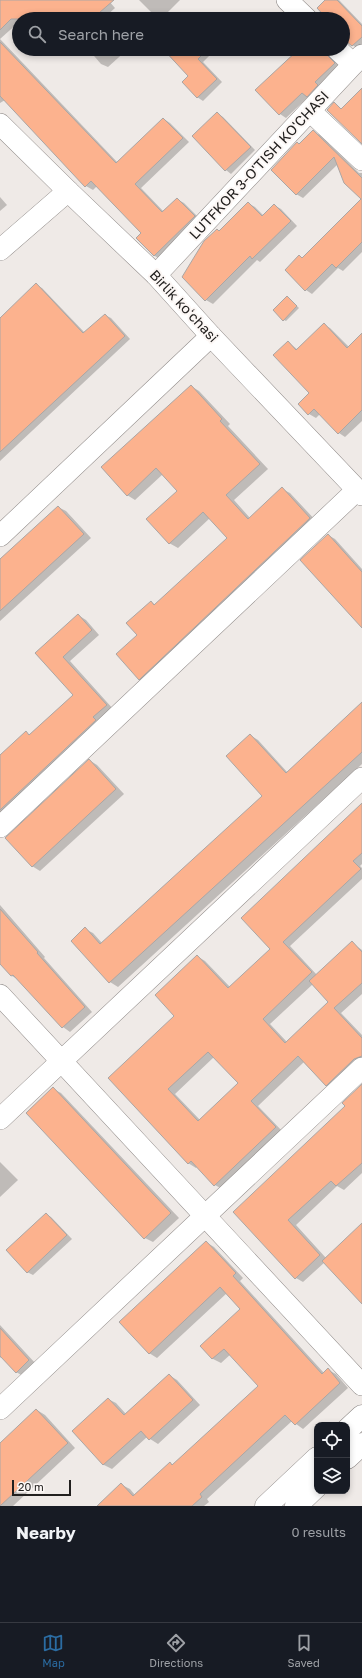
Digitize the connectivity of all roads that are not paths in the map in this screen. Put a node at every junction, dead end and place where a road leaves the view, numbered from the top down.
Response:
1 (287, 0) edge
2 (299, 12) edge
3 (357, 60) edge
4 (310, 111) junction
5 (0, 124) edge
6 (362, 160) edge
7 (68, 191) junction
8 (0, 250) edge
9 (156, 275) junction
10 (211, 336) junction
11 (360, 492) edge
12 (0, 536) edge
13 (362, 778) edge
14 (0, 827) edge
15 (0, 996) edge
16 (61, 1062) junction
17 (362, 1068) edge
18 (0, 1119) edge
19 (205, 1216) junction
20 (362, 1385) edge
21 (0, 1409) edge
22 (362, 1416) edge
23 (350, 1427) edge
24 (362, 1444) edge
25 (350, 1455) edge
26 (314, 1461) edge
27 (314, 1489) edge
28 (266, 1506) edge
29 (296, 1506) edge

1 - 2 street
3 - 4 street, LUTFKOR 3-O'TISH KO'CHASI
4 - 6 street
4 - 9 street, LUTFKOR 3-O'TISH KO'CHASI
5 - 7 street, Birlik koʻchasi
7 - 8 street
7 - 9 street, Birlik koʻchasi
9 - 10 street, Birlik koʻchasi
10 - 11 street, Birlik koʻchasi
10 - 12 street
11 - 14 street
13 - 16 street
15 - 16 street
16 - 18 street
16 - 19 street
17 - 19 street
19 - 20 street
19 - 21 street
22 - 23 main road
24 - 25 main road
26 - 28 main road
27 - 29 main road

